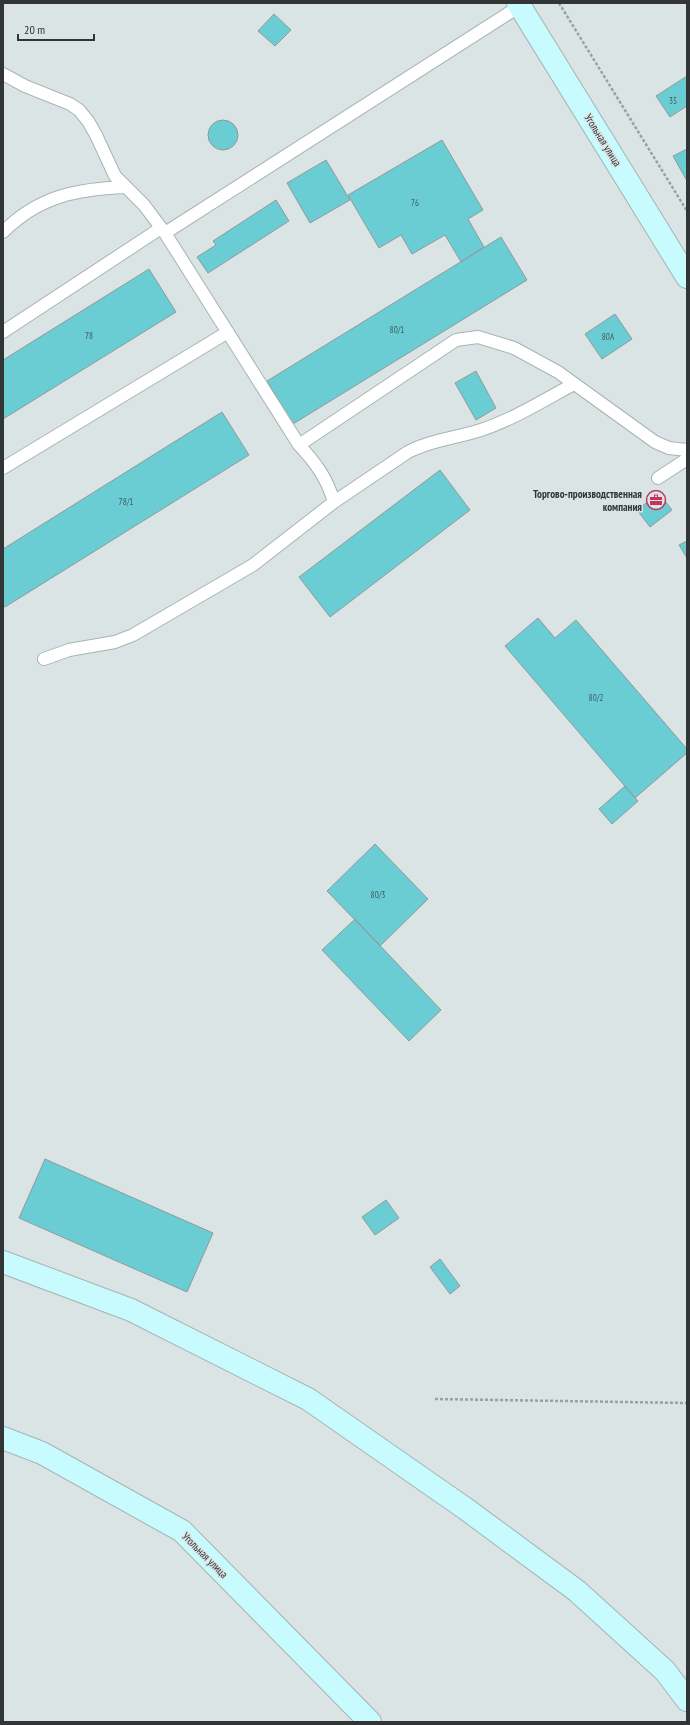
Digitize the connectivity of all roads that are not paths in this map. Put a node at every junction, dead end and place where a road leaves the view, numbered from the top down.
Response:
1 (519, 4) edge
2 (3, 74) edge
3 (126, 187) junction
4 (163, 231) junction
5 (3, 232) edge
6 (687, 277) edge
7 (3, 332) edge
8 (228, 332) junction
9 (574, 384) junction
10 (299, 445) junction
11 (687, 450) edge
12 (687, 459) edge
13 (3, 468) edge
14 (658, 478) dead end
15 (334, 502) junction
16 (44, 659) dead end
17 (3, 1262) edge
18 (3, 1438) edge
19 (687, 1700) edge
20 (370, 1722) edge

1 - 4 lane
1 - 6 main road, Угольная улица
2 - 3 lane
3 - 4 lane
3 - 5 lane
4 - 7 lane
4 - 8 lane
8 - 10 lane
8 - 13 lane
9 - 10 lane
9 - 11 lane
9 - 15 lane
10 - 15 lane
12 - 14 lane
15 - 16 lane
17 - 19 main road
18 - 20 main road, Угольная улица

